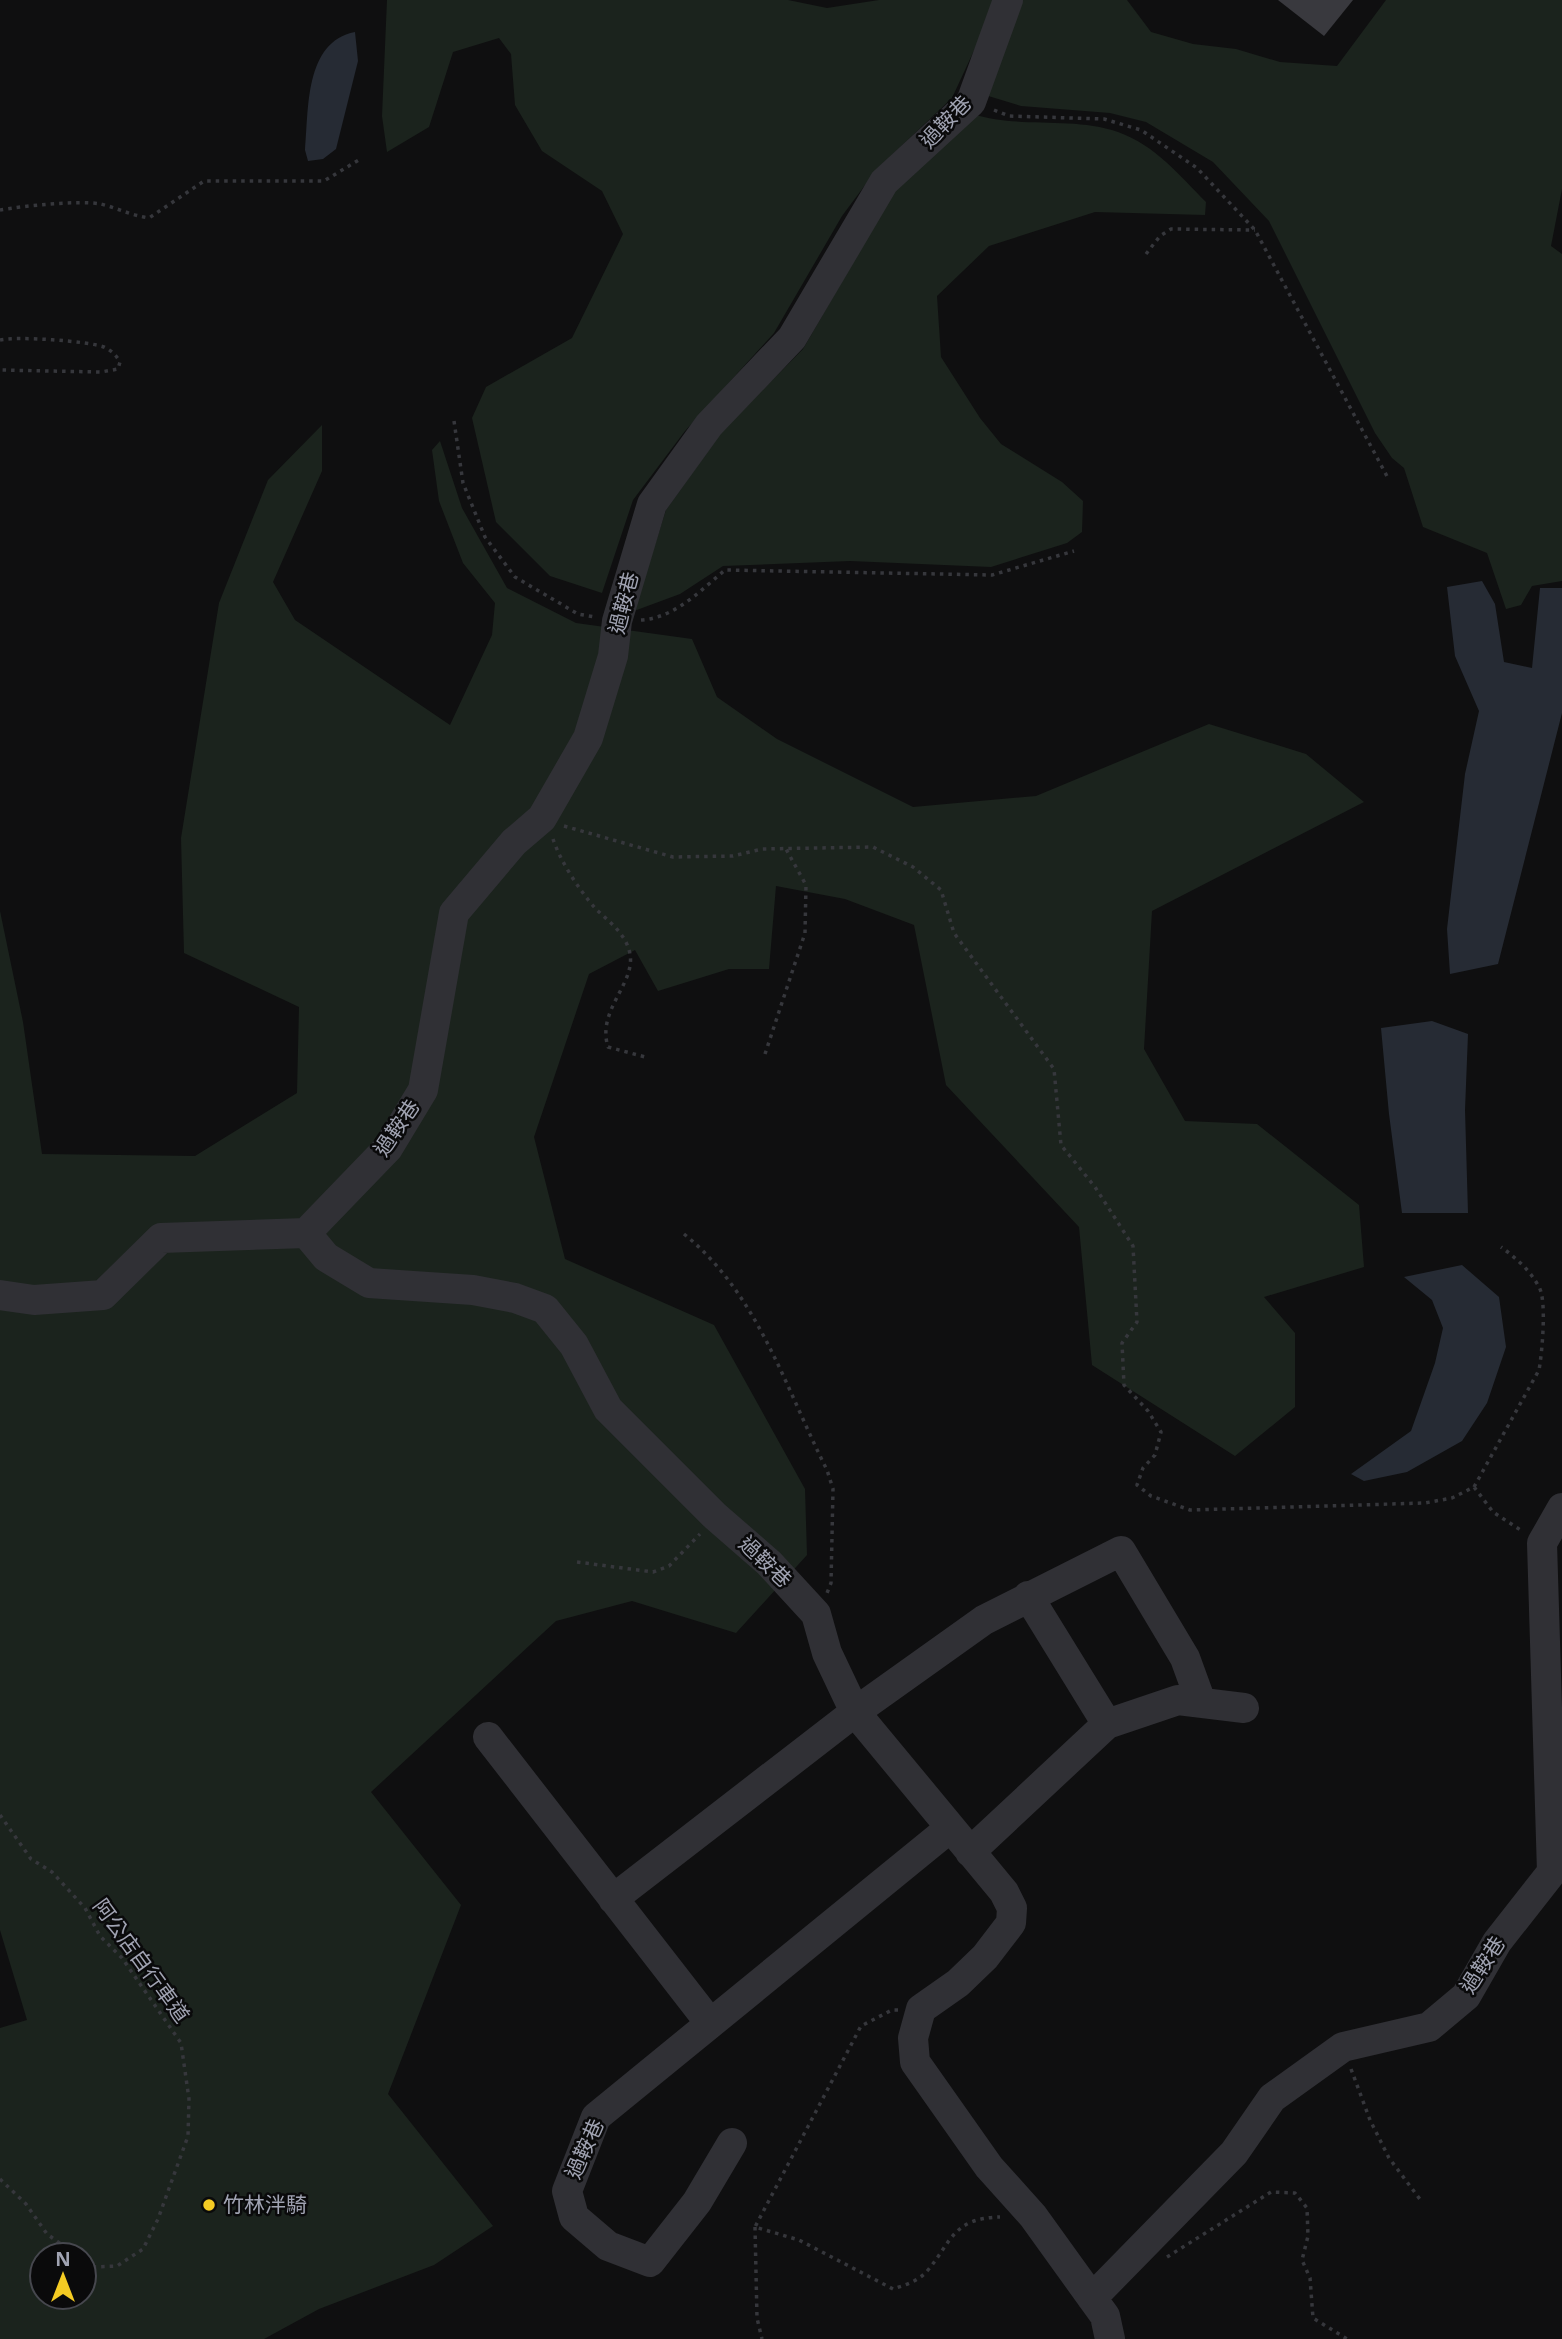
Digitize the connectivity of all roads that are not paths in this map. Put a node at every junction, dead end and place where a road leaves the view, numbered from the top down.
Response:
1 (1008, 0) edge
2 (306, 1233) junction
3 (0, 1295) edge
4 (1562, 1508) edge
5 (1028, 1597) junction
6 (1202, 1702) junction
7 (1244, 1708) dead end
8 (855, 1712) junction
9 (1107, 1724) junction
10 (488, 1737) dead end
11 (950, 1828) junction
12 (971, 1852) junction
13 (613, 1899) junction
14 (710, 2023) junction
15 (732, 2143) dead end
16 (1093, 2298) junction
17 (1110, 2339) edge

1 - 2 lane, 過鞍巷
2 - 3 lane
2 - 8 lane, 過鞍巷
4 - 16 lane, 過鞍巷
5 - 6 lane
5 - 8 lane
5 - 9 lane
6 - 7 lane
6 - 9 lane
8 - 11 lane, 過鞍巷
8 - 13 lane
9 - 12 lane
10 - 13 lane
11 - 12 lane, 過鞍巷
11 - 14 lane, 過鞍巷
12 - 16 lane, 過鞍巷
13 - 14 lane
14 - 15 lane, 過鞍巷
16 - 17 lane

